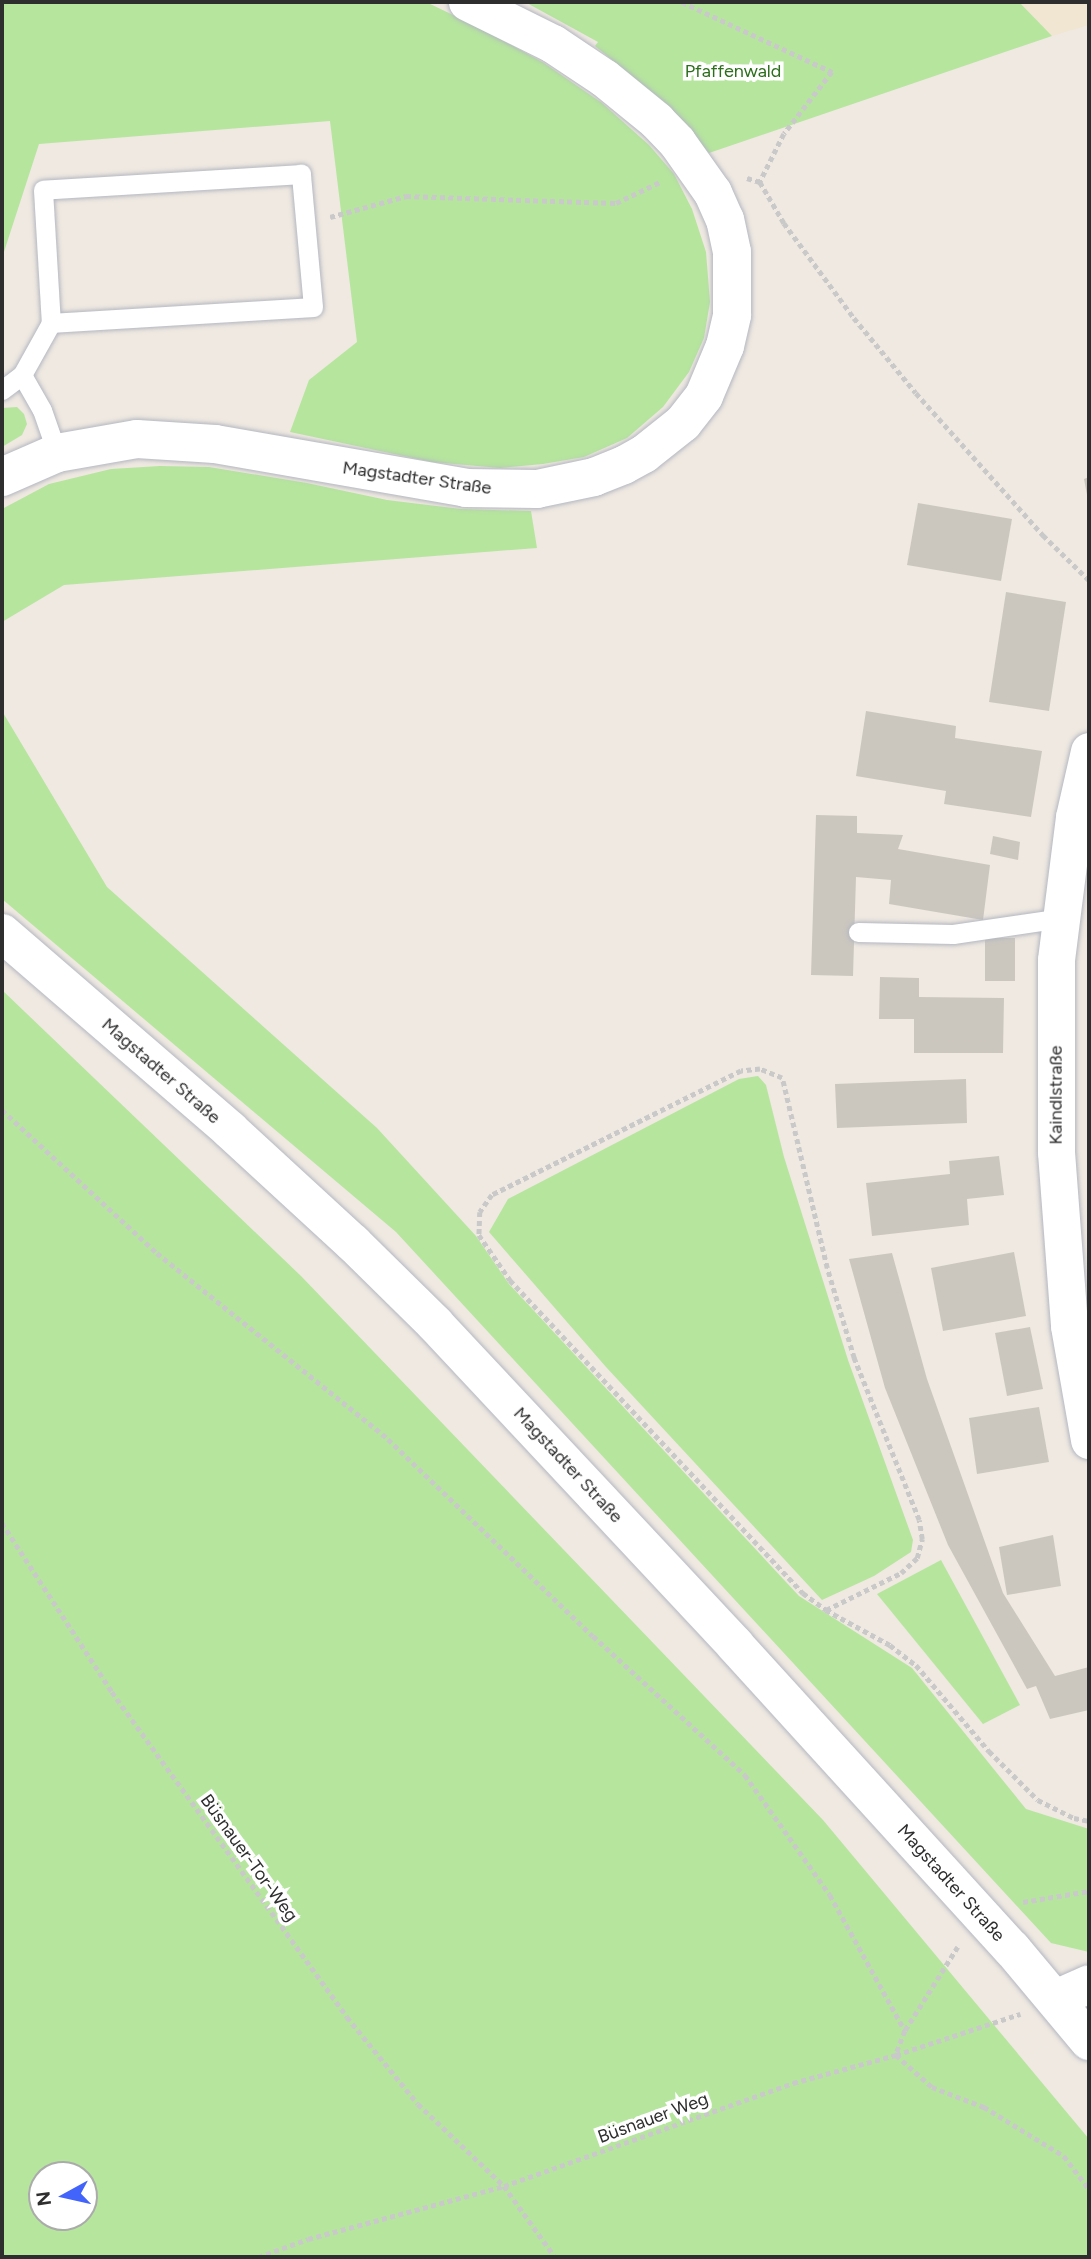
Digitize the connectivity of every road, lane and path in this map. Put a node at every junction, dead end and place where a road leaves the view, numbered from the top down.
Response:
1 (468, 2) edge
2 (682, 2) edge
3 (694, 165) junction
4 (306, 224) junction
5 (51, 323) junction
6 (22, 375) junction
7 (2, 390) edge
8 (57, 453) junction
9 (2, 478) edge
10 (1089, 580) edge
11 (1089, 751) edge
12 (1062, 918) junction
13 (858, 932) dead end
14 (2, 933) edge
15 (2, 1110) edge
16 (1089, 1440) edge
17 (2, 1523) edge
18 (826, 1609) junction
19 (1089, 1821) edge
20 (1089, 1891) edge
21 (1023, 1902) dead end
22 (958, 1947) dead end
23 (1073, 1992) edge
24 (905, 2031) junction
25 (1089, 2041) edge
26 (897, 2055) junction
27 (504, 2186) junction
28 (1089, 2189) edge
29 (258, 2257) edge
30 (555, 2257) edge

1 - 3 main road, Magstadter Straße
2 - 10 path
3 - 4 path
3 - 8 main road, Magstadter Straße
4 - 5 lane
4 - 5 lane
5 - 6 lane
6 - 7 lane
6 - 8 lane
8 - 9 main road, Magstadter Straße
11 - 12 street, Kaindlstraße
12 - 13 lane
12 - 16 street, Kaindlstraße
14 - 23 main road, Magstadter Straße
15 - 24 path
17 - 27 path, Büsnauer-Tor-Weg
18 - 18 path
18 - 19 path
20 - 21 path
22 - 24 path
23 - 25 main road, Magstadter Straße
23 - 26 path, Büsnauer Weg
24 - 26 path
26 - 27 path, Büsnauer Weg
26 - 28 path
27 - 29 path, Büsnauer Weg
27 - 30 path, Büsnauer-Tor-Weg

